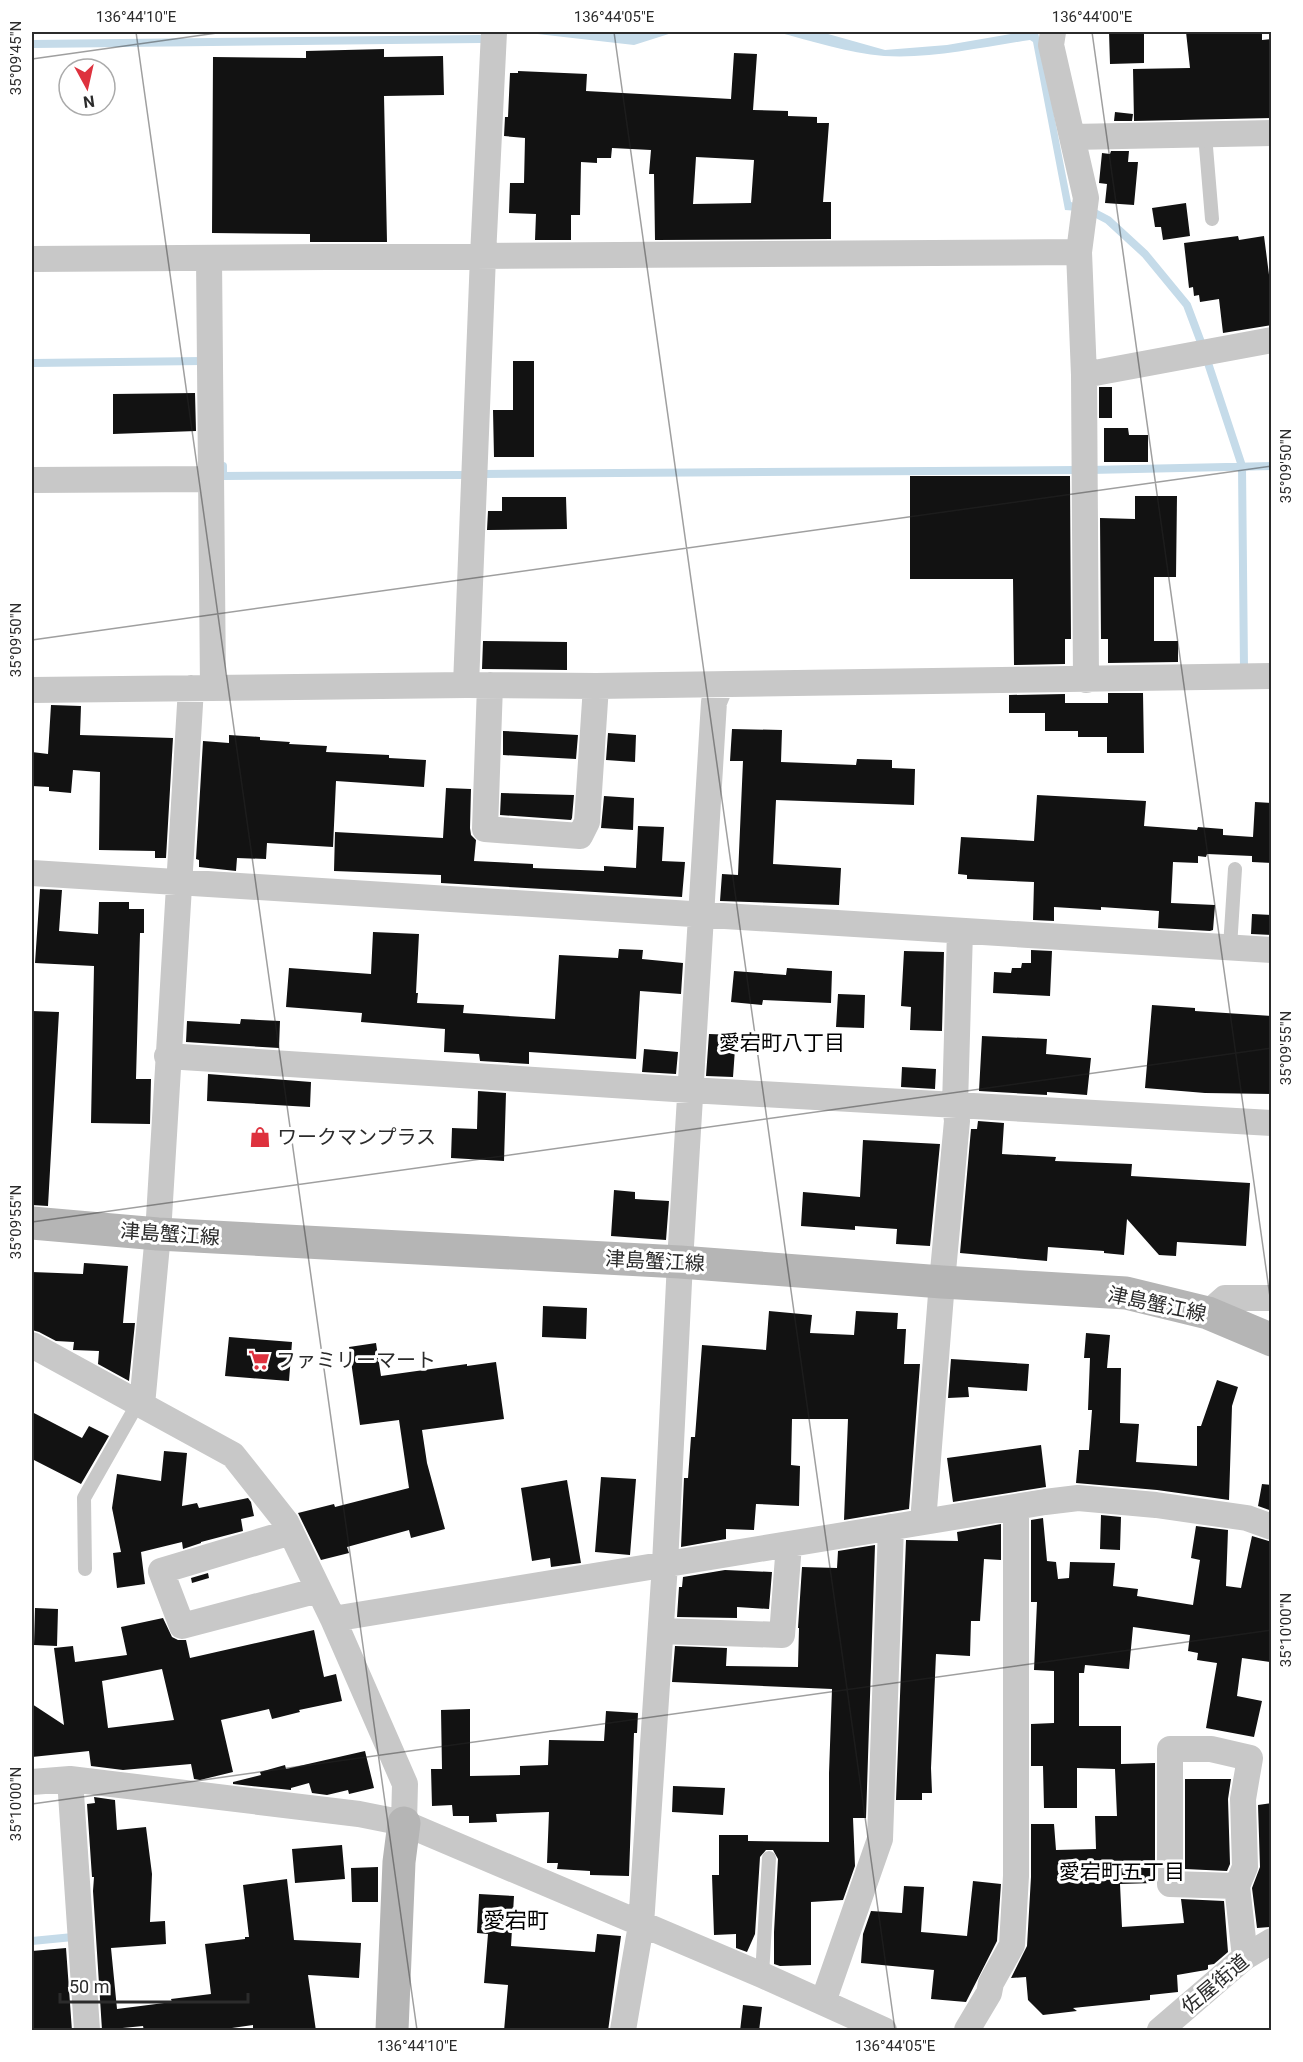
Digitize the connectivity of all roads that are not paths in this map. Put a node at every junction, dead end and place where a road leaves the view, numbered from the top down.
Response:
1 (494, 32) edge
2 (1045, 43) edge
3 (1272, 133) edge
4 (1205, 135) junction
5 (1072, 136) junction
6 (1212, 219) dead end
7 (1079, 252) junction
8 (483, 256) junction
9 (209, 258) junction
10 (32, 260) edge
11 (1272, 340) edge
12 (1084, 375) junction
13 (211, 479) junction
14 (32, 480) edge
15 (1272, 676) edge
16 (1086, 680) junction
17 (478, 685) junction
18 (721, 685) junction
19 (596, 686) junction
20 (202, 688) junction
21 (32, 690) edge
22 (1235, 869) dead end
23 (32, 873) edge
24 (180, 882) junction
25 (701, 915) junction
26 (960, 931) junction
27 (1230, 947) junction
28 (1272, 950) edge
29 (167, 1056) junction
30 (690, 1090) junction
31 (955, 1105) junction
32 (1272, 1123) edge
33 (32, 1223) edge
34 (158, 1234) junction
35 (680, 1262) junction
36 (942, 1282) junction
37 (1272, 1299) edge
38 (1208, 1313) junction
39 (1272, 1340) edge
40 (32, 1345) edge
41 (140, 1404) junction
42 (1016, 1507) junction
43 (923, 1522) junction
44 (891, 1527) junction
45 (1272, 1527) edge
46 (291, 1532) junction
47 (789, 1544) junction
48 (665, 1564) junction
49 (85, 1569) dead end
50 (319, 1590) junction
51 (333, 1619) junction
52 (661, 1631) junction
53 (70, 1779) junction
54 (32, 1782) edge
55 (404, 1823) junction
56 (769, 1858) dead end
57 (1237, 1886) junction
58 (641, 1925) junction
59 (1272, 1941) edge
60 (1245, 1957) junction
61 (762, 1975) junction
62 (824, 2002) junction
63 (87, 2031) edge
64 (392, 2031) edge
65 (623, 2031) edge
66 (884, 2031) edge
67 (967, 2031) edge
68 (1160, 2031) edge

1 - 8 street
2 - 5 street
3 - 4 street
4 - 5 street
4 - 6 lane
5 - 7 street
7 - 8 street
7 - 12 street
8 - 9 street
8 - 17 street
9 - 10 street
9 - 13 street
11 - 12 street
12 - 16 street
13 - 14 street
13 - 20 street
15 - 16 street
16 - 18 street
17 - 19 street
17 - 19 street
17 - 20 street
18 - 19 street
18 - 25 street
20 - 21 street
20 - 24 street
22 - 27 lane
23 - 24 street
24 - 25 street
24 - 29 street
25 - 26 street
25 - 30 street
26 - 27 street
26 - 31 street
27 - 28 street
29 - 30 street
29 - 34 street
30 - 31 street
30 - 35 street
31 - 32 street
31 - 36 street
33 - 34 main road, 津島蟹江線
34 - 35 main road, 津島蟹江線
34 - 41 street
35 - 36 main road, 津島蟹江線
35 - 48 street
36 - 38 main road, 津島蟹江線
36 - 43 street
37 - 38 street
38 - 39 main road, 津島蟹江線
40 - 41 street
41 - 46 street
41 - 49 lane
42 - 43 street
42 - 45 street
42 - 67 street
43 - 44 street
44 - 47 street
44 - 62 street
46 - 50 street
46 - 50 street
47 - 48 street
47 - 52 street
48 - 51 street
48 - 52 street
50 - 51 street
51 - 55 street
52 - 58 street
53 - 54 street
53 - 55 street
53 - 63 street
55 - 58 street
55 - 64 main road
56 - 61 lane
57 - 57 street
57 - 60 street
58 - 61 street
58 - 65 street
59 - 60 street, 佐屋街道
60 - 68 street, 佐屋街道
61 - 62 street
62 - 66 street

